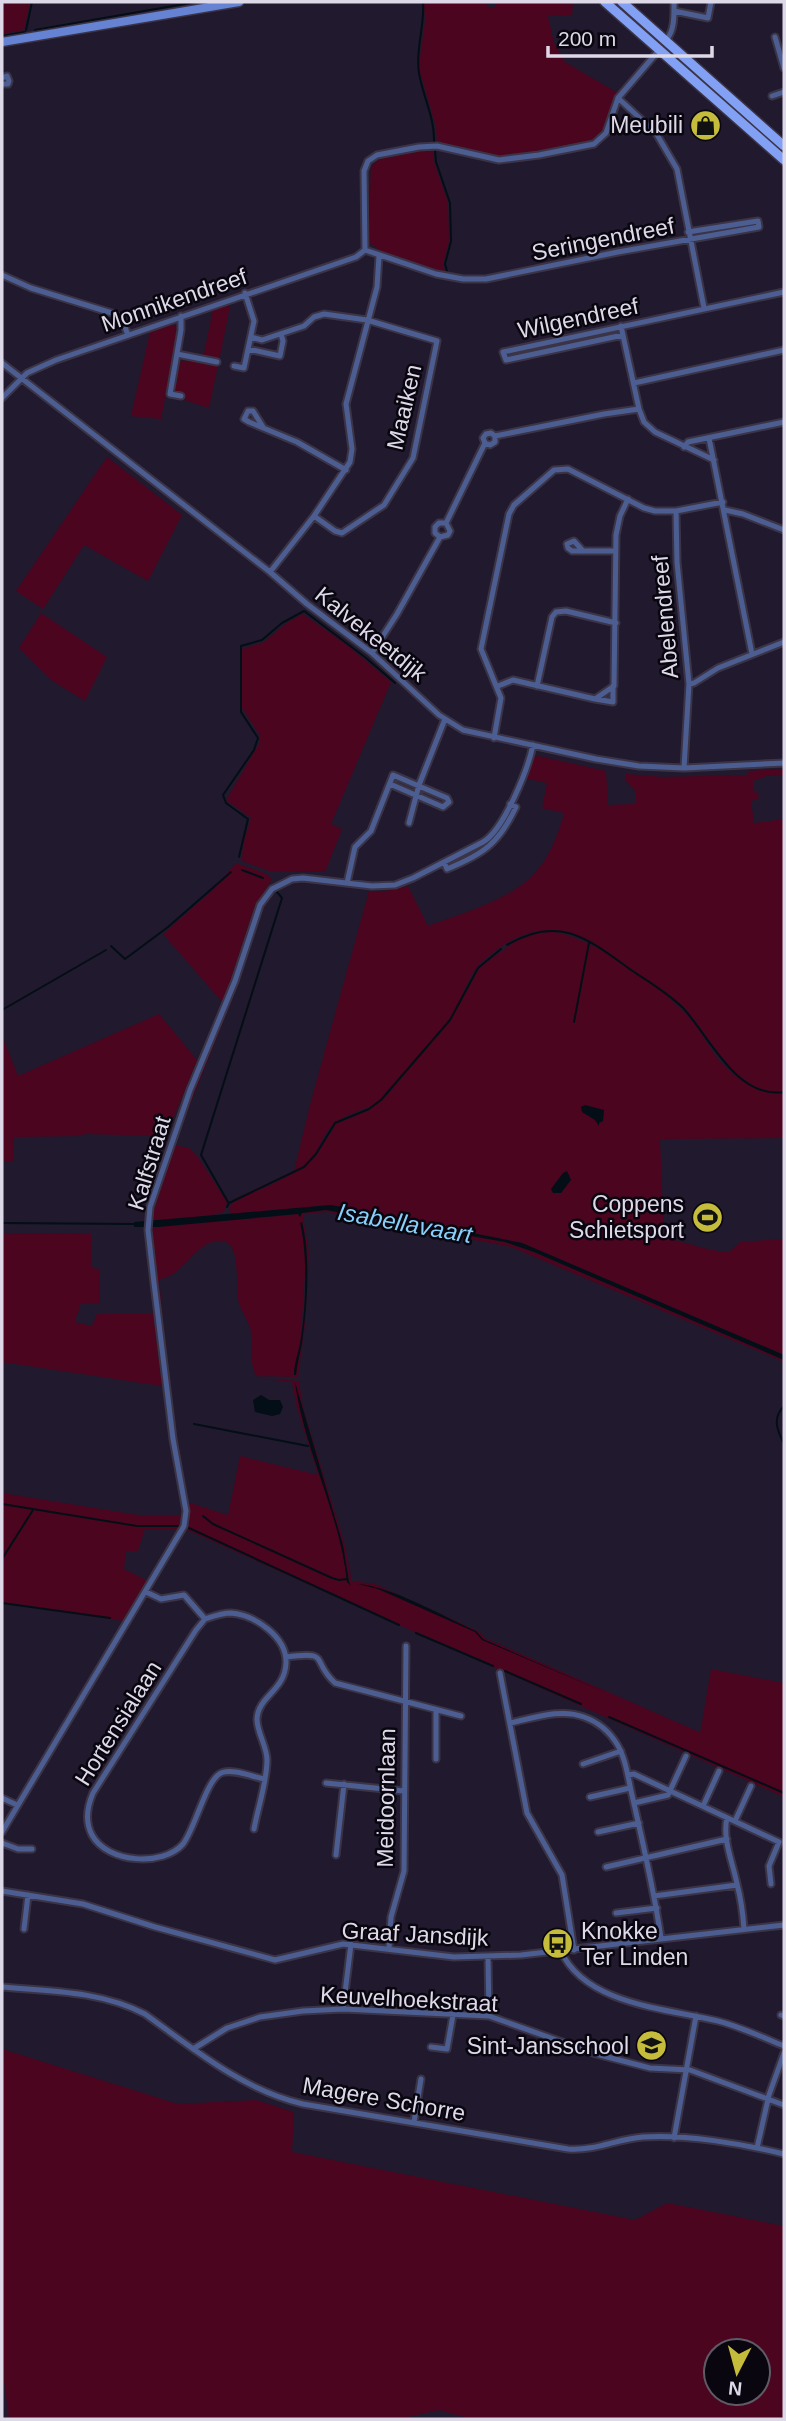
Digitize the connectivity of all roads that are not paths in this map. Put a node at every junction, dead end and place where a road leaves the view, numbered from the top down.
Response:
1 (239, 2) edge
2 (605, 2) edge
3 (622, 2) edge
4 (674, 2) edge
5 (711, 2) edge
6 (674, 11) junction
7 (775, 37) dead end
8 (666, 40) junction
9 (2, 43) edge
10 (660, 49) junction
11 (784, 68) edge
12 (784, 92) edge
13 (772, 96) dead end
14 (618, 98) junction
15 (784, 146) edge
16 (784, 160) edge
17 (688, 232) junction
18 (691, 240) junction
19 (365, 250) junction
20 (379, 256) junction
21 (2, 275) edge
22 (784, 292) edge
23 (245, 293) junction
24 (704, 308) junction
25 (181, 316) junction
26 (367, 320) junction
27 (621, 326) junction
28 (281, 334) junction
29 (128, 335) junction
30 (623, 335) junction
31 (251, 337) junction
32 (248, 349) junction
33 (784, 350) edge
34 (177, 354) junction
35 (218, 362) dead end
36 (2, 363) edge
37 (233, 366) dead end
38 (21, 378) junction
39 (634, 383) junction
40 (181, 396) dead end
41 (2, 398) edge
42 (639, 409) junction
43 (784, 422) edge
44 (264, 427) dead end
45 (709, 438) junction
46 (684, 447) junction
47 (714, 460) junction
48 (346, 470) junction
49 (628, 499) junction
50 (723, 502) junction
51 (724, 510) junction
52 (676, 511) junction
53 (314, 516) junction
54 (446, 523) junction
55 (784, 530) edge
56 (440, 537) junction
57 (583, 551) dead end
58 (615, 551) junction
59 (270, 572) junction
60 (616, 623) junction
61 (784, 642) edge
62 (372, 653) junction
63 (752, 654) junction
64 (689, 684) junction
65 (498, 686) junction
66 (537, 686) junction
67 (613, 686) junction
68 (595, 699) junction
69 (445, 719) junction
70 (494, 738) junction
71 (533, 745) junction
72 (784, 763) edge
73 (684, 768) junction
74 (390, 784) junction
75 (419, 785) junction
76 (417, 796) junction
77 (409, 823) dead end
78 (346, 883) junction
79 (146, 1592) junction
80 (205, 1619) junction
81 (406, 1646) dead end
82 (286, 1657) junction
83 (500, 1673) dead end
84 (404, 1702) junction
85 (436, 1710) junction
86 (461, 1716) dead end
87 (510, 1723) junction
88 (621, 1751) junction
89 (686, 1756) dead end
90 (436, 1759) dead end
91 (583, 1764) dead end
92 (719, 1771) dead end
93 (628, 1775) junction
94 (264, 1779) junction
95 (326, 1783) dead end
96 (344, 1784) junction
97 (751, 1786) dead end
98 (630, 1788) junction
99 (404, 1791) junction
100 (670, 1791) junction
101 (590, 1797) dead end
102 (2, 1798) edge
103 (634, 1803) junction
104 (17, 1805) junction
105 (703, 1807) junction
106 (727, 1818) junction
107 (735, 1821) junction
108 (639, 1823) junction
109 (254, 1829) dead end
110 (2, 1832) edge
111 (598, 1832) dead end
112 (727, 1839) junction
113 (2, 1843) edge
114 (32, 1849) dead end
115 (336, 1855) dead end
116 (647, 1857) junction
117 (606, 1867) dead end
118 (771, 1884) dead end
119 (737, 1885) junction
120 (2, 1891) edge
121 (28, 1895) junction
122 (654, 1896) junction
123 (656, 1908) junction
124 (616, 1913) dead end
125 (784, 1925) edge
126 (23, 1929) dead end
127 (744, 1929) junction
128 (661, 1938) junction
129 (351, 1944) junction
130 (389, 1948) junction
131 (574, 1950) junction
132 (561, 1951) junction
133 (488, 1957) junction
134 (2, 1987) edge
135 (342, 2008) junction
136 (453, 2015) junction
137 (489, 2016) junction
138 (696, 2016) junction
139 (784, 2046) edge
140 (431, 2047) dead end
141 (193, 2049) junction
142 (784, 2053) edge
143 (685, 2071) junction
144 (421, 2079) dead end
145 (768, 2098) junction
146 (784, 2105) edge
147 (414, 2122) junction
148 (674, 2138) junction
149 (757, 2148) junction
150 (784, 2154) edge

1 - 9 street
2 - 10 main road
3 - 8 main road
4 - 6 street
5 - 6 street
6 - 8 street
7 - 11 street
8 - 15 main road
10 - 14 street
10 - 16 main road
12 - 13 street
14 - 17 street
14 - 19 street
17 - 18 street
17 - 18 street, Seringendreef
18 - 20 street, Seringendreef
18 - 24 street
19 - 20 street, Seringendreef
19 - 23 street, Monnikendreef
20 - 26 street
21 - 29 street
22 - 24 street, Wilgendreef
23 - 25 street, Monnikendreef
23 - 31 street
24 - 27 street, Wilgendreef
25 - 29 street, Monnikendreef
25 - 34 street
26 - 28 street
26 - 48 street
26 - 53 street, Maaiken
27 - 30 street
27 - 30 street, Wilgendreef
28 - 31 street
28 - 32 street
29 - 38 street, Monnikendreef
30 - 39 street
31 - 32 street
32 - 37 street
33 - 39 street
34 - 35 street
34 - 40 street
36 - 38 street, Kalvekeetdijk
38 - 41 street, Monnikendreef
38 - 59 street, Kalvekeetdijk
39 - 42 street
42 - 46 street
42 - 54 street
43 - 45 street
44 - 48 street
45 - 46 street
45 - 47 street
46 - 47 street
47 - 50 street
48 - 53 street
49 - 52 street
49 - 58 street
49 - 65 street
50 - 51 street
50 - 52 street
51 - 55 street
51 - 63 street
52 - 64 street, Abelendreef
53 - 59 street
54 - 56 street
54 - 56 street
56 - 62 street
57 - 58 street
58 - 60 street
59 - 62 street, Kalvekeetdijk
60 - 66 street
60 - 67 street
61 - 63 street
62 - 69 street, Kalvekeetdijk
63 - 64 street
64 - 73 street, Abelendreef
65 - 66 street
65 - 70 street
66 - 68 street
67 - 68 street
67 - 68 street
69 - 70 street, Kalvekeetdijk
69 - 75 street
70 - 71 street, Kalvekeetdijk
71 - 73 street, Kalvekeetdijk
71 - 78 street, Kalfstraat
72 - 73 street, Kalvekeetdijk
74 - 75 street
74 - 76 street
74 - 78 street
75 - 76 street
75 - 76 street
76 - 77 street
78 - 79 street, Kalfstraat
79 - 80 street
79 - 104 street, Kalfstraat
80 - 82 street
80 - 94 street, Hortensialaan
81 - 84 street, Meidoornlaan
82 - 84 street
82 - 94 street
83 - 87 street
84 - 85 street
84 - 99 street, Meidoornlaan
85 - 86 street
85 - 90 street
87 - 88 street
87 - 131 street
88 - 91 street
88 - 93 street
89 - 100 street
92 - 105 street
93 - 98 street
93 - 100 street
94 - 109 street
95 - 96 street
96 - 99 street
96 - 115 street
97 - 107 street
98 - 101 street
98 - 103 street
99 - 130 street, Meidoornlaan
100 - 103 street
100 - 105 street
102 - 104 street
103 - 108 street
104 - 110 street, Kalfstraat
105 - 106 street
106 - 107 street
106 - 112 street
107 - 118 street
108 - 111 street
108 - 116 street
112 - 116 street
112 - 119 street
113 - 114 street
116 - 117 street
116 - 122 street
119 - 122 street
119 - 127 street
120 - 121 street, Graaf Jansdijk
121 - 126 street
121 - 129 street, Graaf Jansdijk
122 - 123 street
123 - 124 street
123 - 128 street
125 - 127 street, Graaf Jansdijk
127 - 128 street, Graaf Jansdijk
128 - 131 street, Graaf Jansdijk
129 - 130 street, Graaf Jansdijk
129 - 135 street
130 - 133 street, Graaf Jansdijk
131 - 132 street, Graaf Jansdijk
132 - 133 street, Graaf Jansdijk
132 - 138 street
133 - 137 street
134 - 141 street, Magere Schorre
135 - 136 street, Keuvelhoekstraat
135 - 141 street, Keuvelhoekstraat
136 - 137 street, Keuvelhoekstraat
136 - 140 street
137 - 143 street, Keuvelhoekstraat
138 - 139 street
138 - 143 street
141 - 147 street, Magere Schorre
142 - 145 street
143 - 145 street, Keuvelhoekstraat
143 - 148 street
144 - 147 street
145 - 146 street, Keuvelhoekstraat
145 - 149 street
147 - 148 street, Magere Schorre
148 - 149 street, Magere Schorre
149 - 150 street, Magere Schorre

